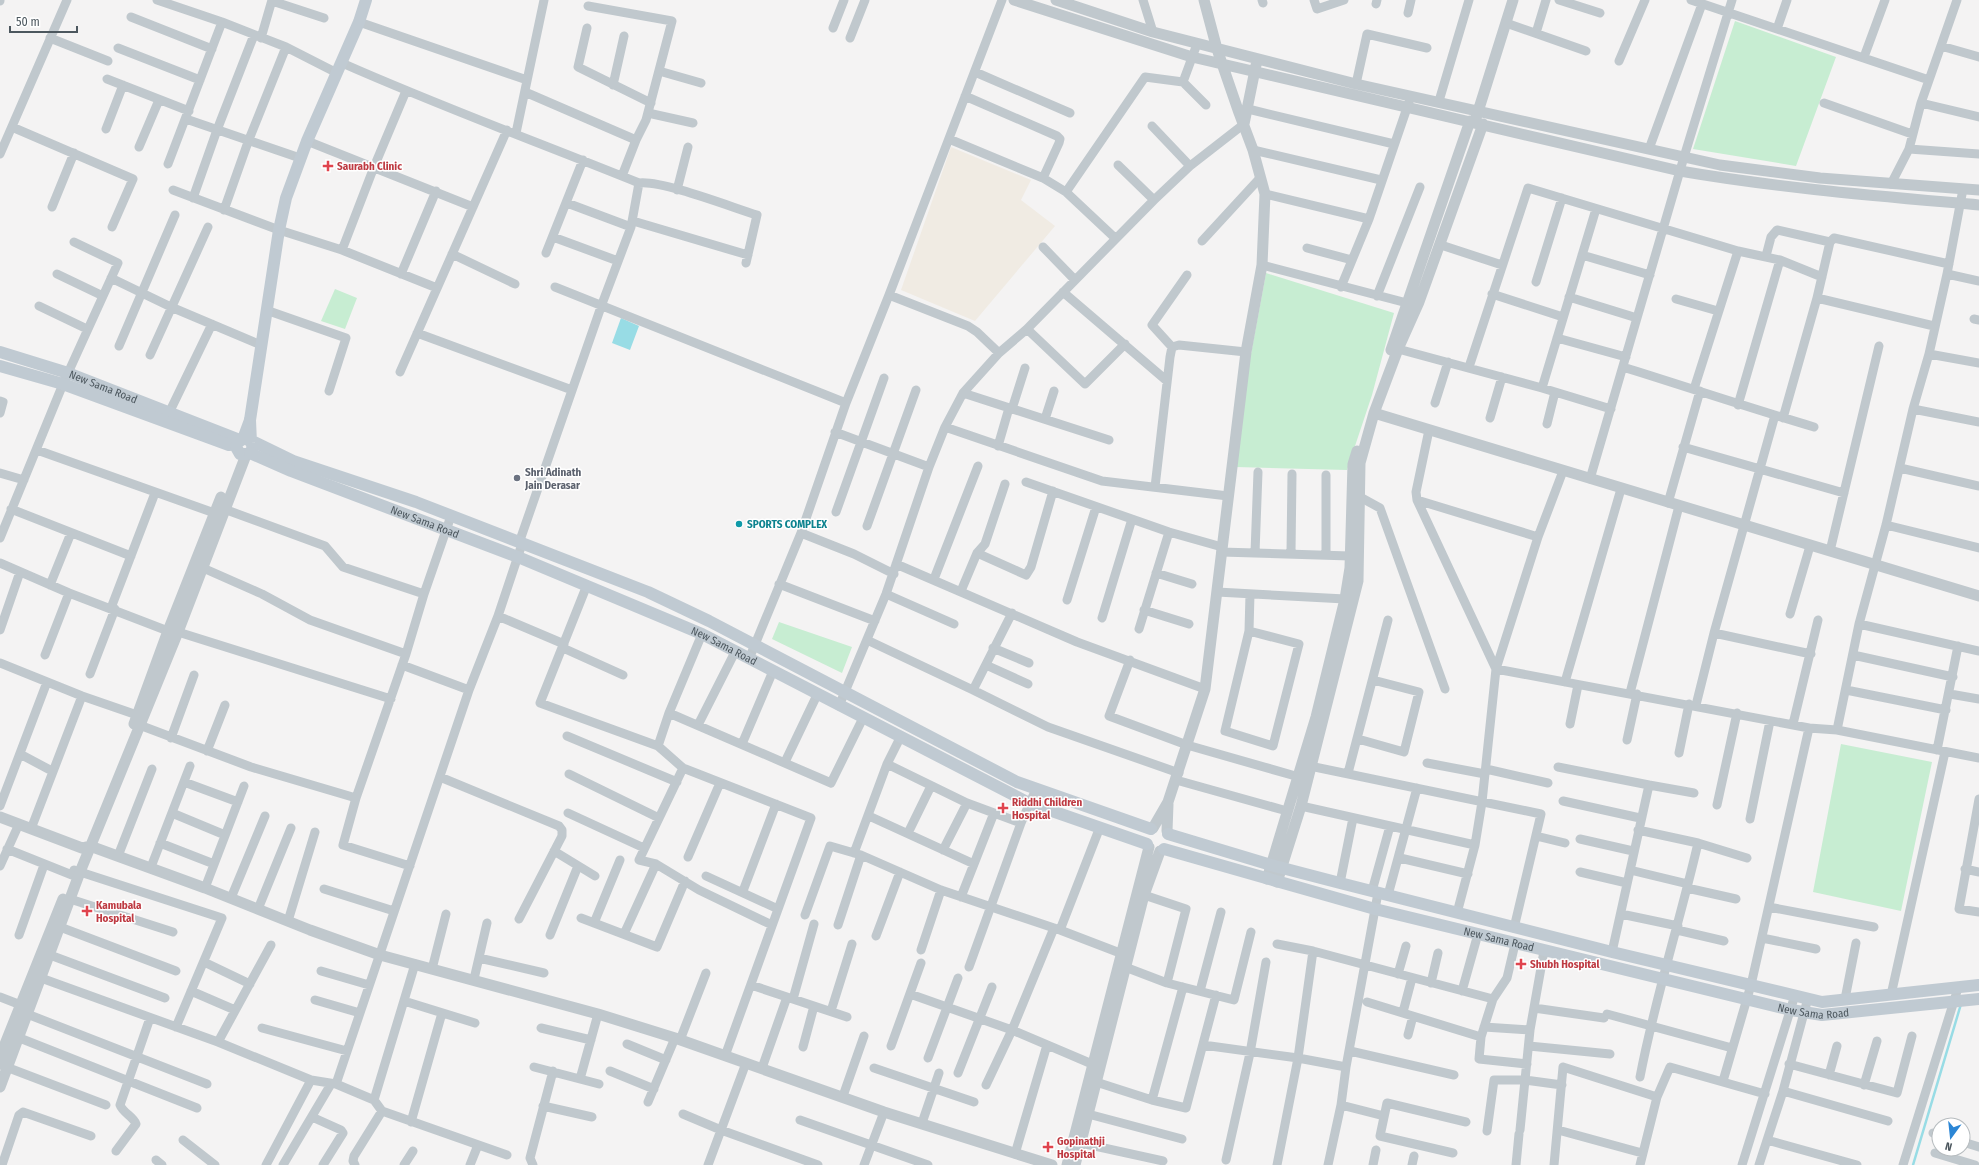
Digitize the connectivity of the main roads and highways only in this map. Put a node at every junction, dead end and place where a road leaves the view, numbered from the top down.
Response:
1 (366, 0) edge
2 (0, 352) edge
3 (0, 366) edge
4 (66, 379) junction
5 (203, 431) junction
6 (244, 447) junction
7 (292, 466) junction
8 (1152, 829) junction
9 (1168, 832) junction
10 (1155, 848) junction
11 (1979, 985) edge
12 (1979, 999) edge

1 - 6 main road
2 - 4 main road, New Sama Road
3 - 4 main road, New Sama Road
4 - 5 main road, New Sama Road
4 - 5 main road, New Sama Road
5 - 6 main road
6 - 7 main road
7 - 8 main road, New Sama Road
7 - 10 main road, New Sama Road
8 - 9 main road
8 - 10 main road
9 - 10 main road
9 - 11 main road, New Sama Road
10 - 12 main road, New Sama Road

